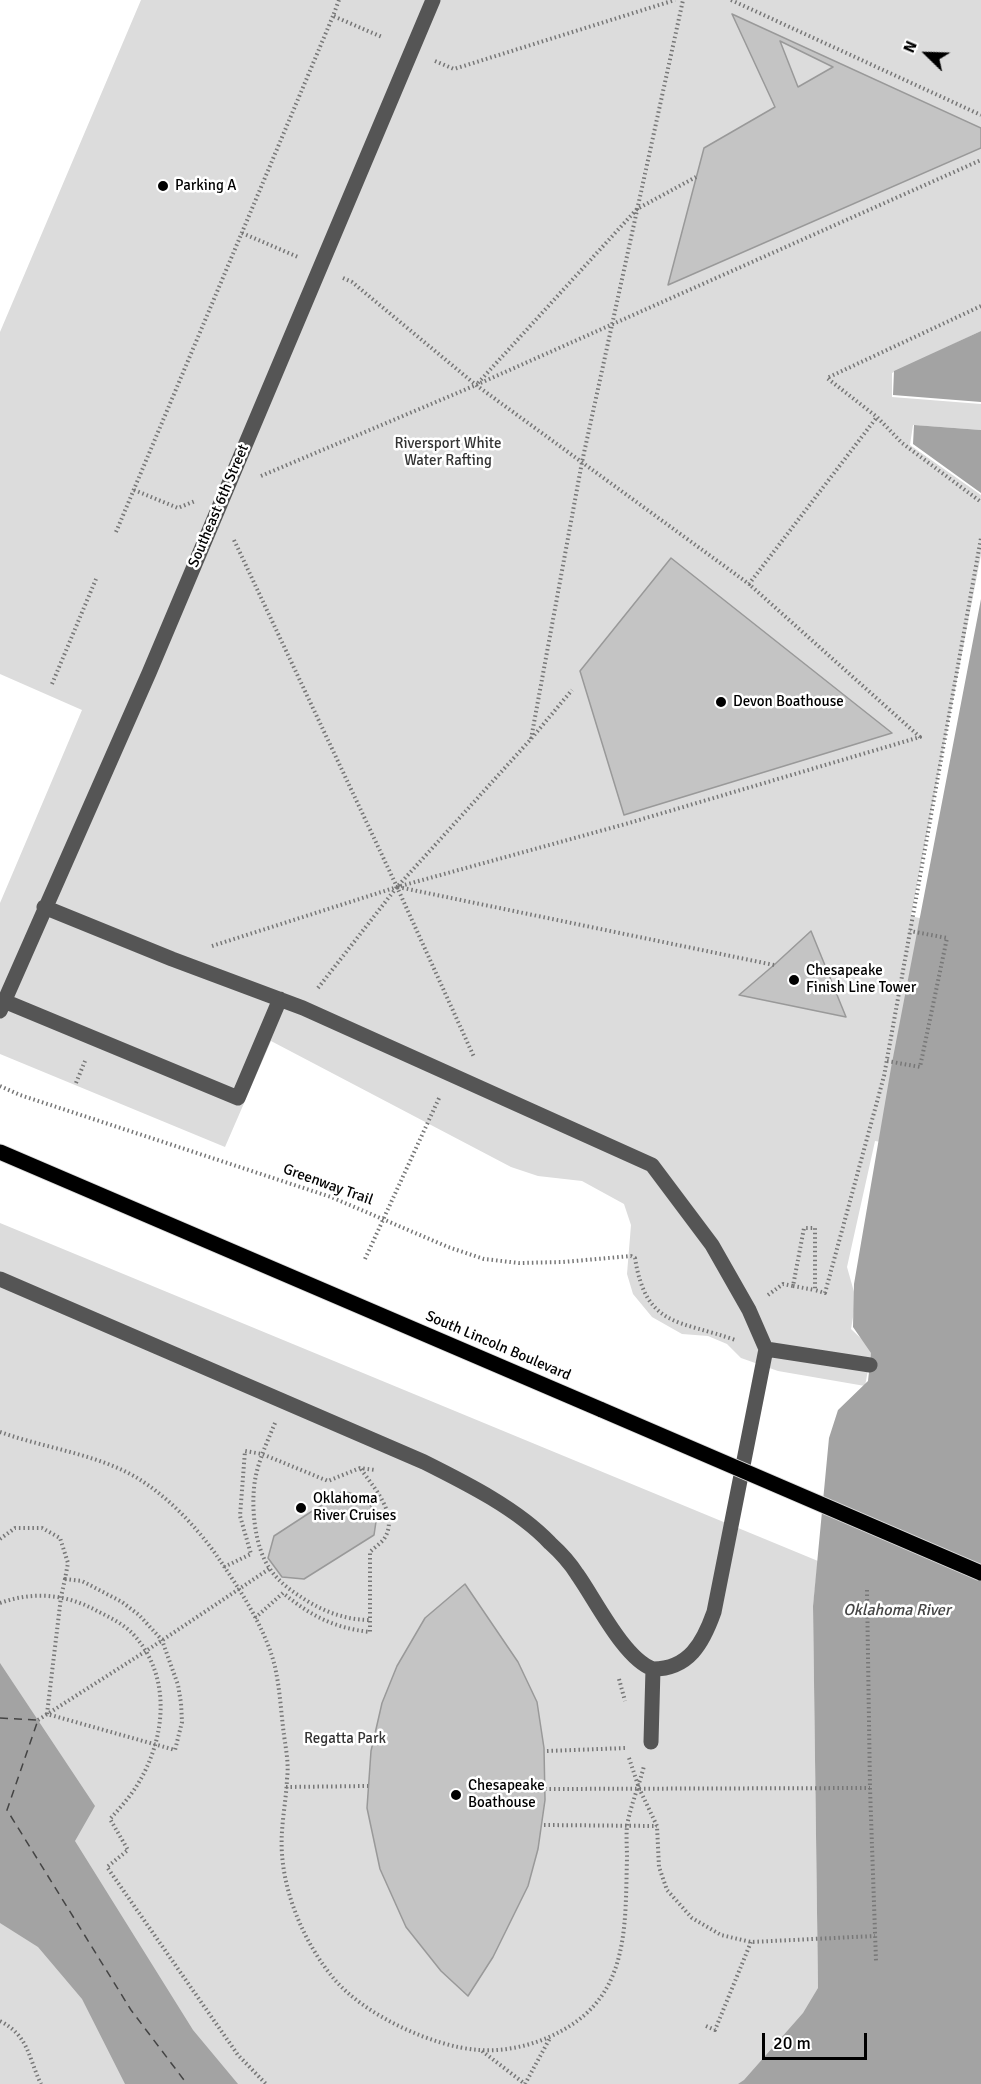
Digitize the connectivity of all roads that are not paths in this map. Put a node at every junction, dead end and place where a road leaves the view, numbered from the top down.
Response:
1 (433, 0) edge
2 (44, 907) junction
3 (280, 999) junction
4 (2, 1006) edge
5 (0, 1152) edge
6 (0, 1279) edge
7 (766, 1349) junction
8 (870, 1365) dead end
9 (981, 1573) edge
10 (652, 1669) junction
11 (651, 1742) road end

1 - 2 street, Southeast 6th Street
2 - 3 street
2 - 4 street, Southeast 6th Street
3 - 4 street
3 - 7 street
5 - 9 main road, South Lincoln Boulevard, bridge
6 - 10 street
7 - 8 street
7 - 10 street
10 - 11 street

